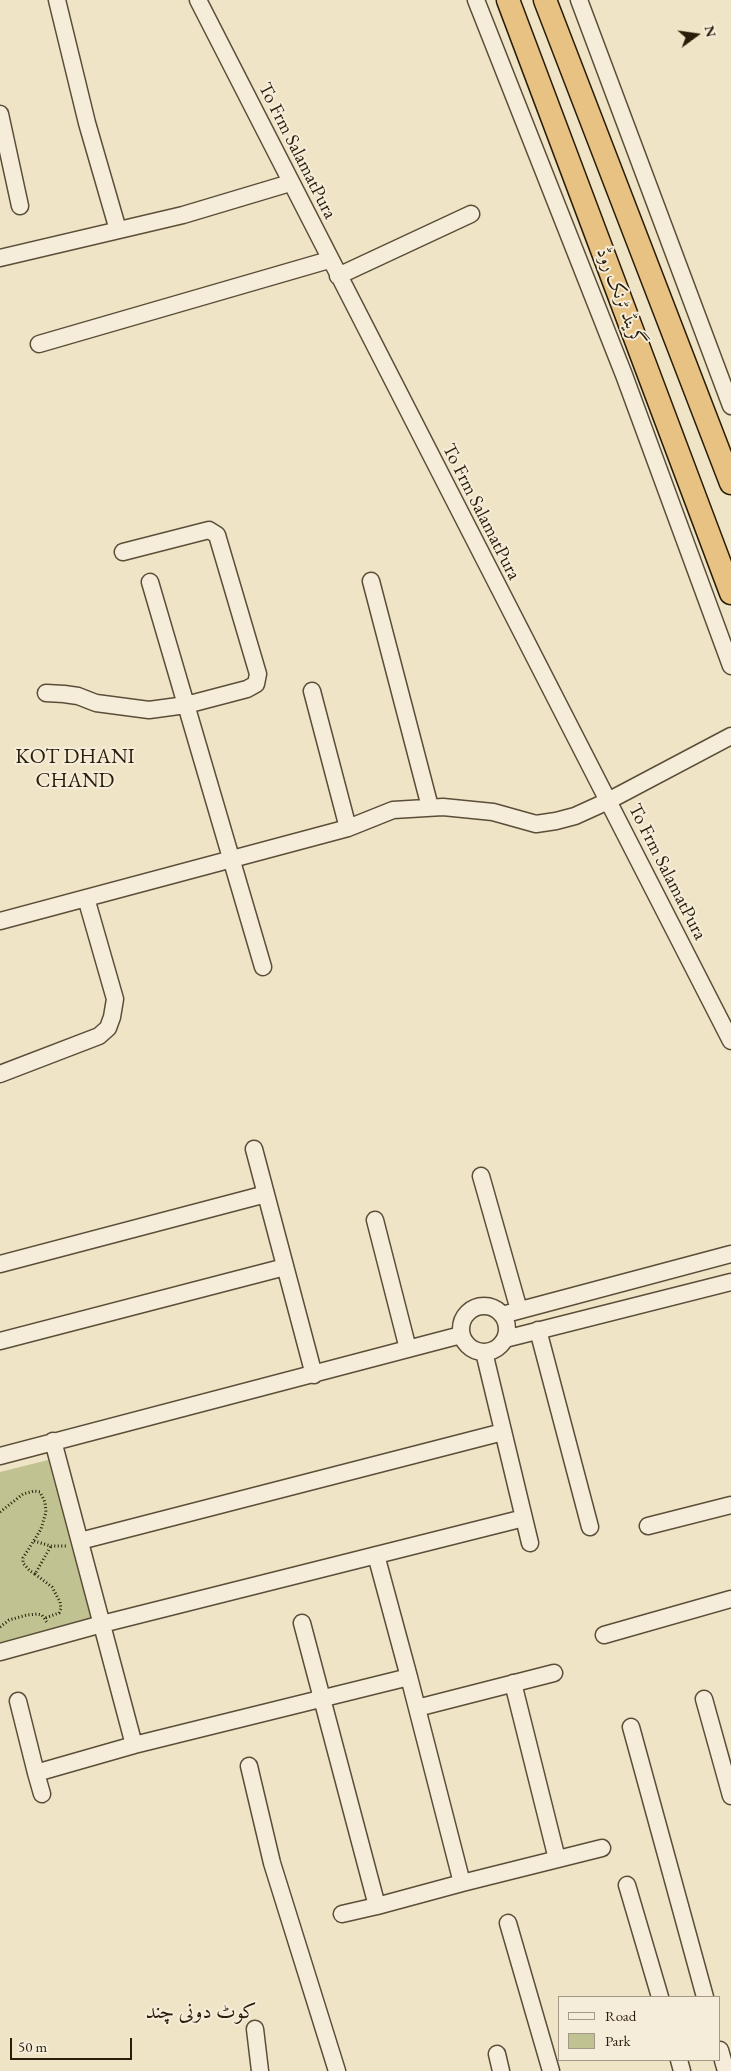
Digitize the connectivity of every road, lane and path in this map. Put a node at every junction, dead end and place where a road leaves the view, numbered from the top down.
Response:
1 (57, 0) edge
2 (198, 0) edge
3 (476, 0) edge
4 (508, 0) edge
5 (545, 0) edge
6 (579, 0) edge
7 (0, 114) edge
8 (6, 168) edge
9 (290, 183) junction
10 (20, 206) dead end
11 (471, 214) dead end
12 (118, 230) junction
13 (0, 258) edge
14 (329, 260) junction
15 (338, 276) junction
16 (39, 344) dead end
17 (646, 367) junction
18 (624, 375) junction
19 (731, 406) edge
20 (731, 483) edge
21 (123, 552) dead end
22 (371, 581) dead end
23 (150, 582) dead end
24 (731, 593) edge
25 (731, 666) edge
26 (312, 691) dead end
27 (46, 693) dead end
28 (186, 705) junction
29 (731, 736) edge
30 (608, 801) junction
31 (430, 807) junction
32 (348, 828) junction
33 (231, 859) junction
34 (86, 898) junction
35 (0, 921) edge
36 (263, 967) dead end
37 (731, 1041) edge
38 (0, 1074) edge
39 (254, 1149) dead end
40 (482, 1176) dead end
41 (266, 1194) junction
42 (375, 1220) dead end
43 (731, 1254) edge
44 (0, 1264) edge
45 (286, 1267) junction
46 (731, 1282) edge
47 (519, 1310) junction
48 (502, 1315) junction
49 (538, 1330) junction
50 (461, 1335) junction
51 (505, 1339) junction
52 (0, 1342) edge
53 (408, 1349) junction
54 (484, 1352) junction
55 (314, 1375) junction
56 (503, 1432) junction
57 (53, 1442) junction
58 (0, 1456) edge
59 (731, 1505) edge
60 (0, 1512) edge
61 (524, 1518) junction
62 (648, 1526) dead end
63 (590, 1527) dead end
64 (34, 1541) junction
65 (80, 1541) junction
66 (530, 1543) dead end
67 (51, 1546) junction
68 (376, 1555) junction
69 (36, 1574) junction
70 (731, 1600) edge
71 (45, 1618) junction
72 (302, 1623) dead end
73 (102, 1624) junction
74 (0, 1627) edge
75 (604, 1635) dead end
76 (53, 1637) junction
77 (0, 1652) edge
78 (554, 1672) dead end
79 (409, 1677) junction
80 (513, 1683) junction
81 (322, 1698) junction
82 (704, 1700) dead end
83 (18, 1701) dead end
84 (417, 1708) junction
85 (631, 1727) dead end
86 (134, 1745) junction
87 (249, 1766) dead end
88 (36, 1773) junction
89 (42, 1794) dead end
90 (731, 1796) edge
91 (602, 1848) dead end
92 (557, 1859) junction
93 (462, 1883) junction
94 (628, 1885) dead end
95 (377, 1906) junction
96 (342, 1914) dead end
97 (508, 1924) dead end
98 (660, 1996) edge
99 (705, 1996) edge
100 (255, 2029) dead end
101 (497, 2054) dead end
102 (721, 2054) edge
103 (260, 2071) edge
104 (337, 2071) edge
105 (502, 2071) edge
106 (551, 2071) edge
107 (726, 2071) edge

1 - 12 street
2 - 9 street, To Frm SalamatPura
3 - 18 street
4 - 17 highway, گرینڈ ٹرنک روڈ
5 - 20 highway, گرینڈ ٹرنک روڈ
6 - 19 street
7 - 8 street
8 - 10 street
9 - 12 street
9 - 14 street, To Frm SalamatPura
11 - 15 street
12 - 13 street
14 - 15 street, To Frm SalamatPura
14 - 16 street
15 - 30 street, To Frm SalamatPura
17 - 18 street
17 - 24 highway, گرینڈ ٹرنک روڈ
18 - 25 street
21 - 28 street
22 - 31 street
23 - 28 street
26 - 32 street
27 - 28 street
28 - 33 street
29 - 30 street
30 - 31 street
30 - 37 street, To Frm SalamatPura
31 - 32 street
32 - 33 street
33 - 34 street
33 - 36 street
34 - 35 street
34 - 38 street
39 - 41 street
40 - 47 street
41 - 44 street
41 - 45 street
42 - 53 street
43 - 47 street
45 - 52 street
45 - 55 street
46 - 49 street
47 - 48 street
48 - 50 street
48 - 51 street
49 - 51 street
49 - 63 street
50 - 53 street
50 - 54 street
51 - 54 street
53 - 55 street
54 - 56 street
55 - 57 street
56 - 61 street
56 - 65 street
57 - 58 street
57 - 65 street
59 - 62 street
60 - 64 path
61 - 66 street
61 - 68 street
64 - 67 path
64 - 69 path
65 - 67 path
65 - 73 street
67 - 69 path
68 - 73 street
68 - 79 street
69 - 71 path
70 - 75 street
71 - 74 path
71 - 76 path
72 - 81 street
73 - 76 street
73 - 86 street
76 - 77 street
78 - 80 street
79 - 81 street
79 - 84 street
80 - 84 street
80 - 92 street
81 - 86 street
81 - 95 street
82 - 90 street
83 - 88 street
84 - 93 street
85 - 99 street
86 - 88 street
87 - 104 street
88 - 89 street
91 - 92 street
92 - 93 street
93 - 95 street
94 - 98 street
95 - 96 street
97 - 106 street
100 - 103 street
101 - 105 street
102 - 107 street

